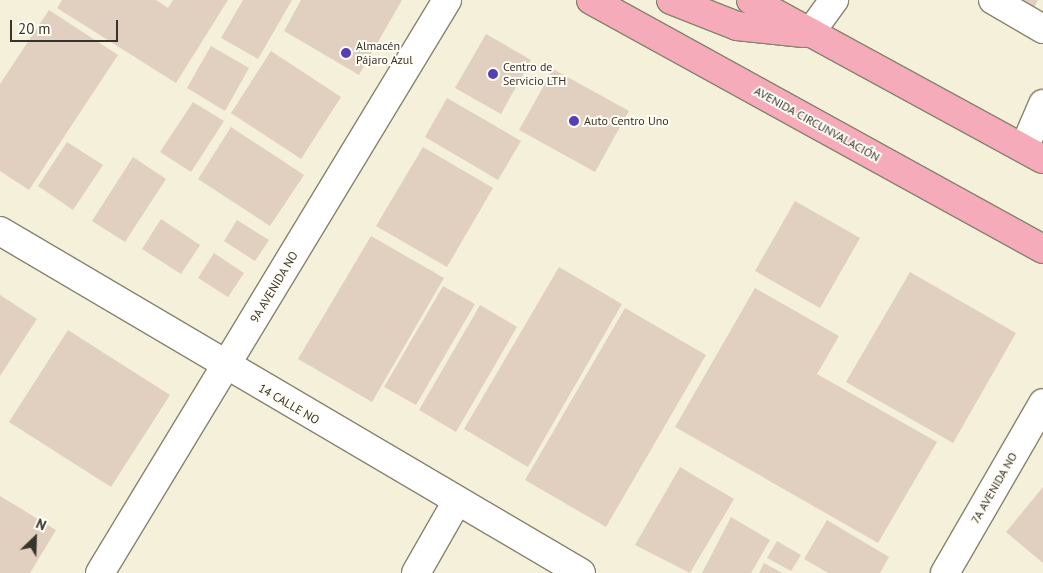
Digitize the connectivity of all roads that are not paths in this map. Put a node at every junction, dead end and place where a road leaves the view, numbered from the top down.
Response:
1 (447, 0) edge
2 (591, 0) edge
3 (671, 0) edge
4 (751, 0) edge
5 (834, 0) edge
6 (993, 0) edge
7 (1043, 29) edge
8 (810, 33) junction
9 (1043, 104) edge
10 (1034, 153) edge
11 (0, 231) edge
12 (1043, 249) edge
13 (226, 367) junction
14 (1043, 403) edge
15 (457, 501) junction
16 (100, 573) edge
17 (416, 573) edge
18 (581, 573) edge
19 (945, 573) edge

1 - 13 street, 9A AVENIDA NO
2 - 12 highway, AVENIDA CIRCUNVALACIÓN
3 - 8 highway
4 - 8 highway
5 - 8 street
6 - 7 street
8 - 10 highway
9 - 10 street
11 - 13 street, 14 CALLE NO
13 - 15 street, 14 CALLE NO
13 - 16 street, 9A AVENIDA NO
14 - 19 street, 7A AVENIDA NO
15 - 17 street
15 - 18 street, 14 CALLE NO

